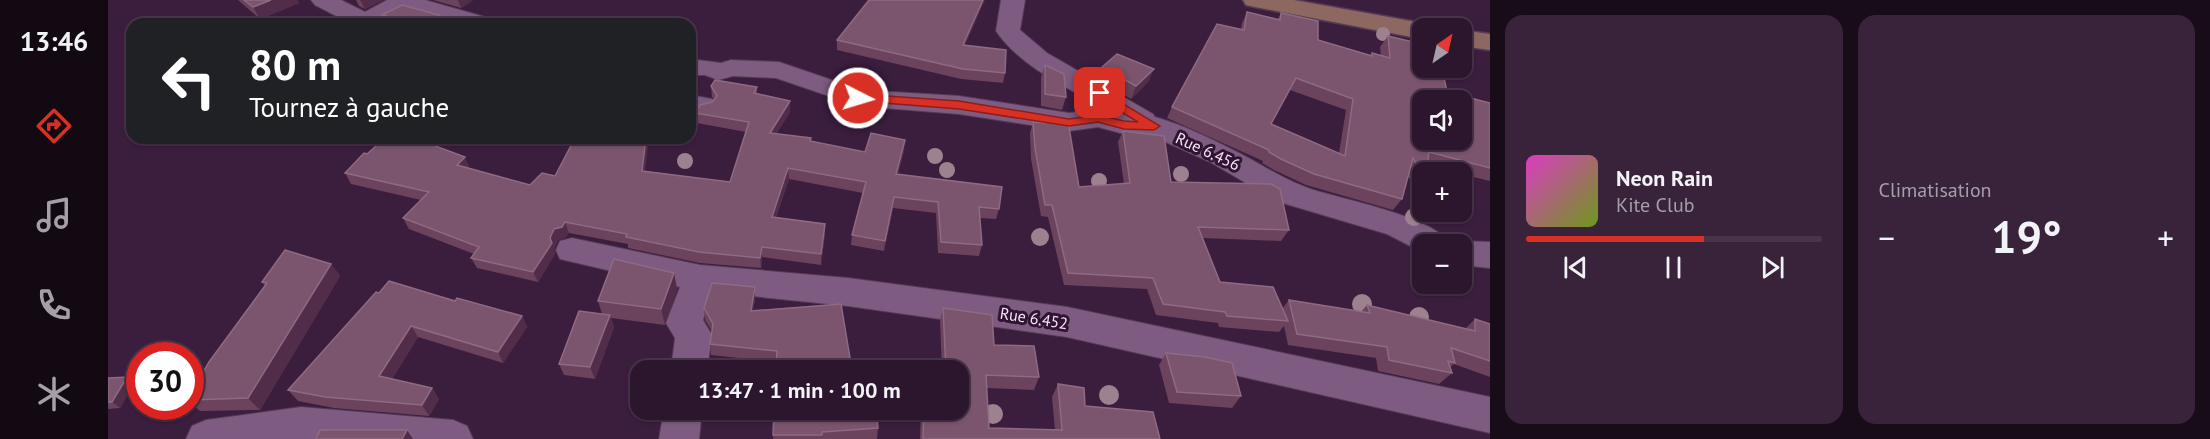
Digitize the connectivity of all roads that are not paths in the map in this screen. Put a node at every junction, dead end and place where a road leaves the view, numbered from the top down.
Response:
1 (323, 0) edge
2 (403, 0) edge
3 (1013, 0) edge
4 (1256, 0) edge
5 (359, 18) edge
6 (370, 18) edge
7 (464, 18) edge
8 (1412, 29) edge
9 (1472, 40) edge
10 (1490, 42) edge
11 (696, 67) edge
12 (1154, 126) junction
13 (1414, 234) edge
14 (572, 250) dead end
15 (1472, 254) edge
16 (1490, 255) edge
17 (700, 278) junction
18 (690, 360) edge
19 (1490, 415) edge
20 (682, 420) edge
21 (206, 439) edge
22 (453, 439) edge
23 (679, 439) edge

1 - 5 street
2 - 6 street
2 - 7 street
3 - 12 street
4 - 8 street
9 - 10 street
11 - 12 street, Rue 6.456
12 - 13 street, Rue 6.456
14 - 17 street, Rue 6.452
15 - 16 street
17 - 18 street
17 - 19 street, Rue 6.452
20 - 23 street
21 - 22 street

